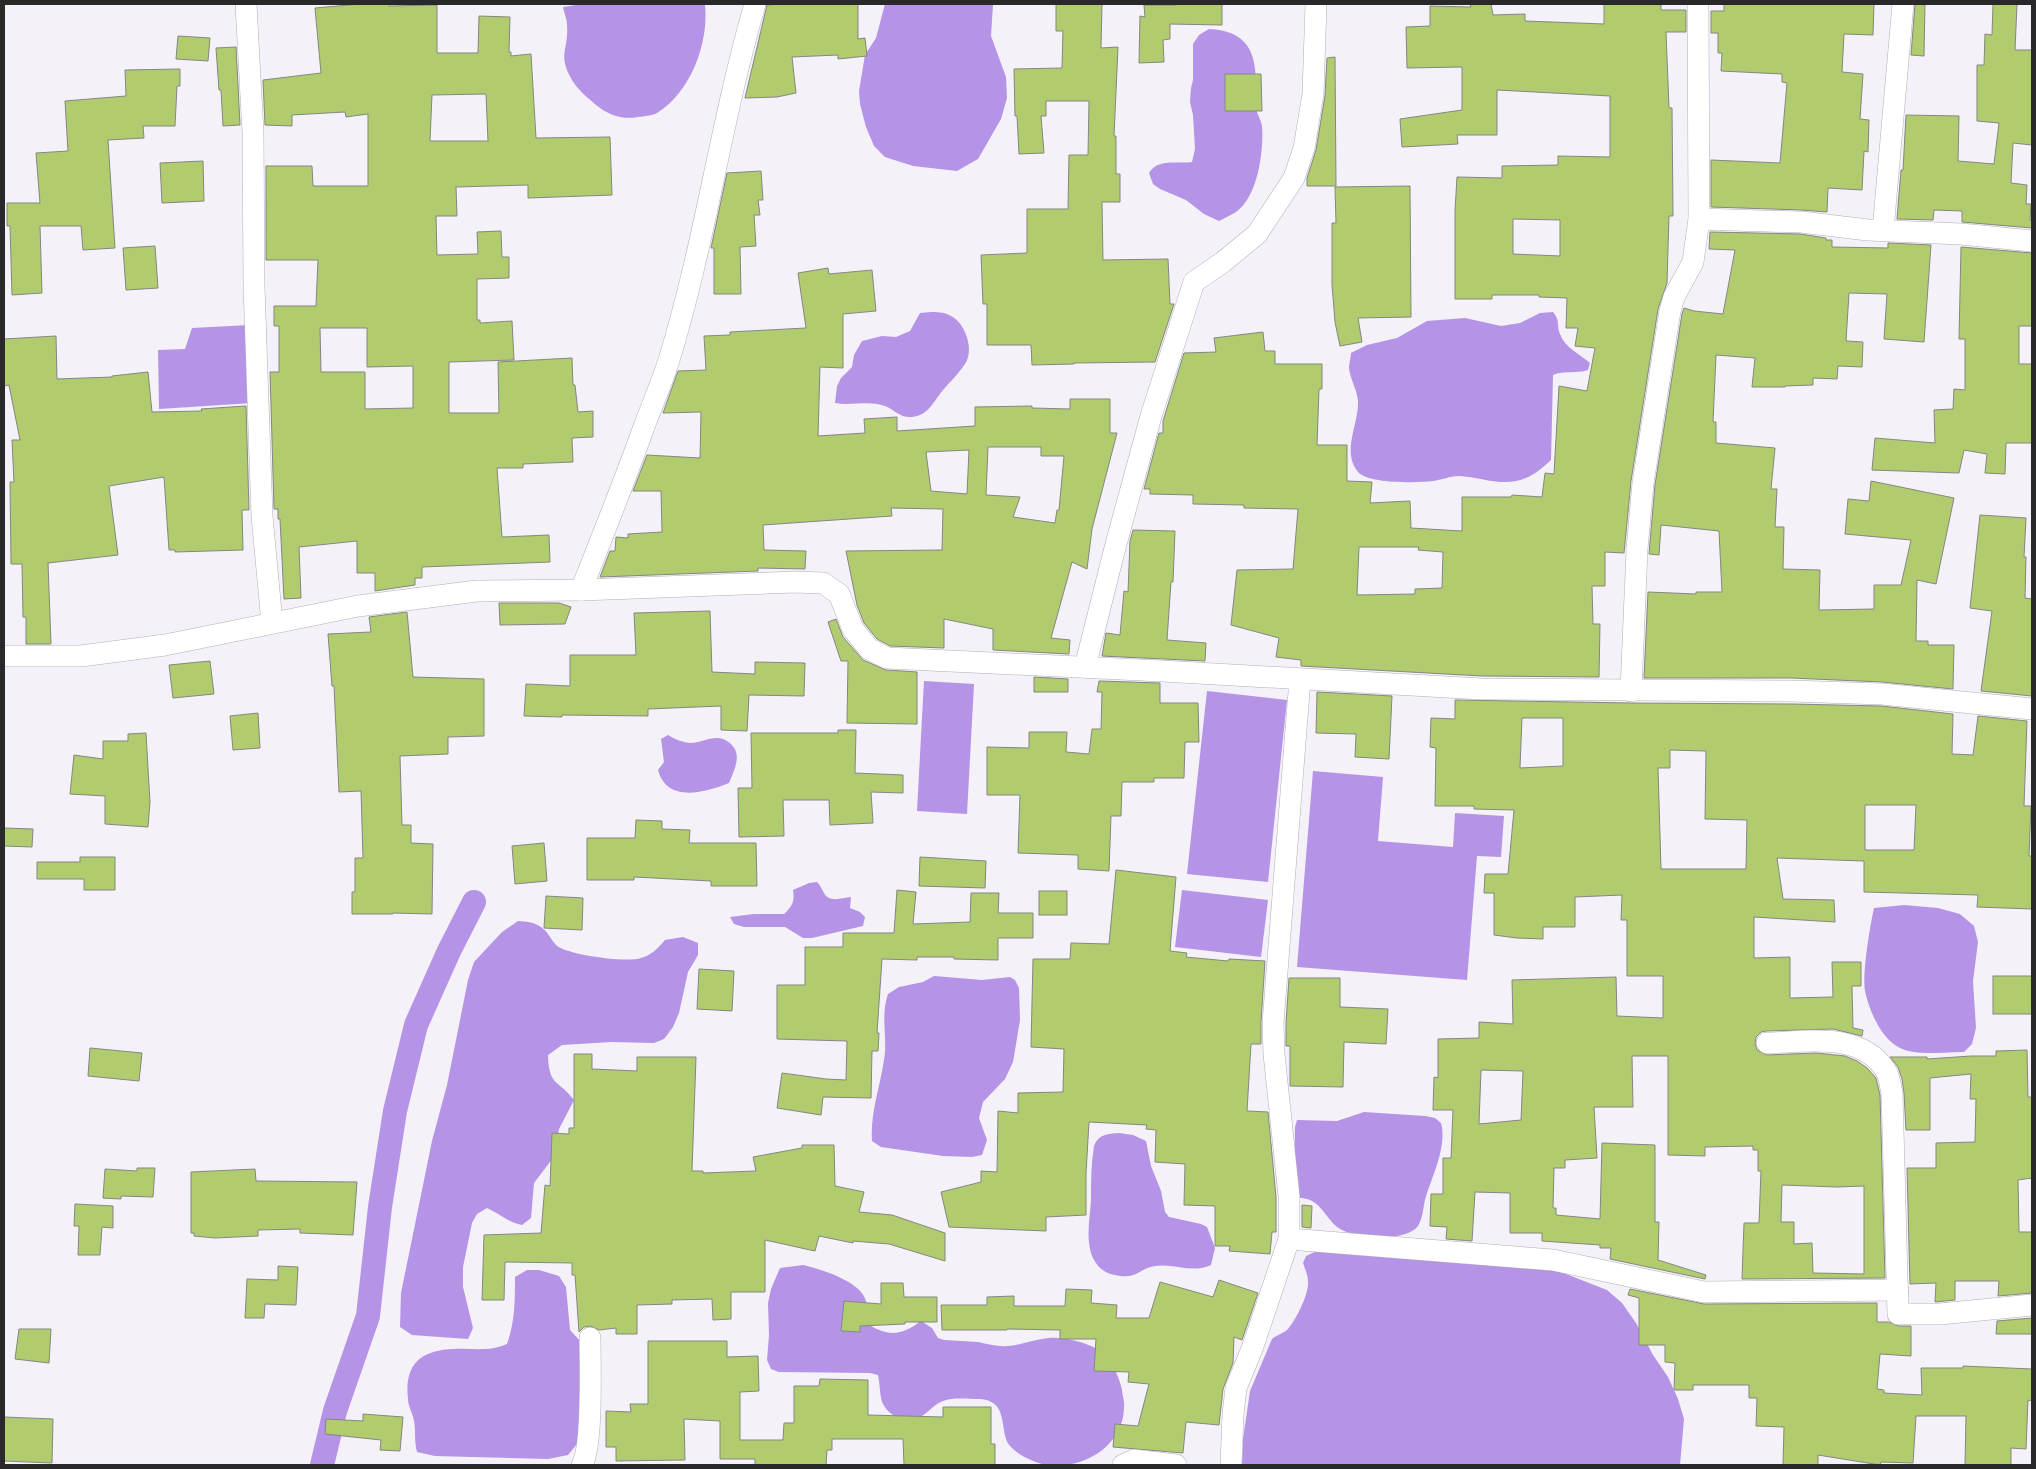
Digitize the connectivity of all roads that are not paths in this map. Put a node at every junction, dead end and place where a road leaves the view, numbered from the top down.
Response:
1 (246, 4) edge
2 (756, 4) edge
3 (1316, 4) edge
4 (1698, 4) edge
5 (1903, 4) edge
6 (1699, 219) junction
7 (1883, 230) junction
8 (2032, 241) edge
9 (581, 590) junction
10 (272, 623) junction
11 (4, 656) edge
12 (1085, 667) junction
13 (1300, 680) junction
14 (1631, 691) junction
15 (2032, 709) edge
16 (1767, 1043) dead end
17 (1288, 1238) junction
18 (1898, 1290) junction
19 (2032, 1305) edge
20 (590, 1338) dead end
21 (582, 1465) edge
22 (1123, 1465) edge
23 (1176, 1465) edge
24 (1230, 1465) edge

1 - 10 street
2 - 9 street
3 - 12 street
4 - 6 street
5 - 7 street
6 - 7 street
6 - 14 street
7 - 8 street
9 - 10 street
9 - 12 street
10 - 11 street
12 - 13 street
13 - 14 street
13 - 17 street
14 - 15 street
16 - 18 street
17 - 18 street
17 - 24 street
18 - 19 street
20 - 21 street
22 - 23 street

